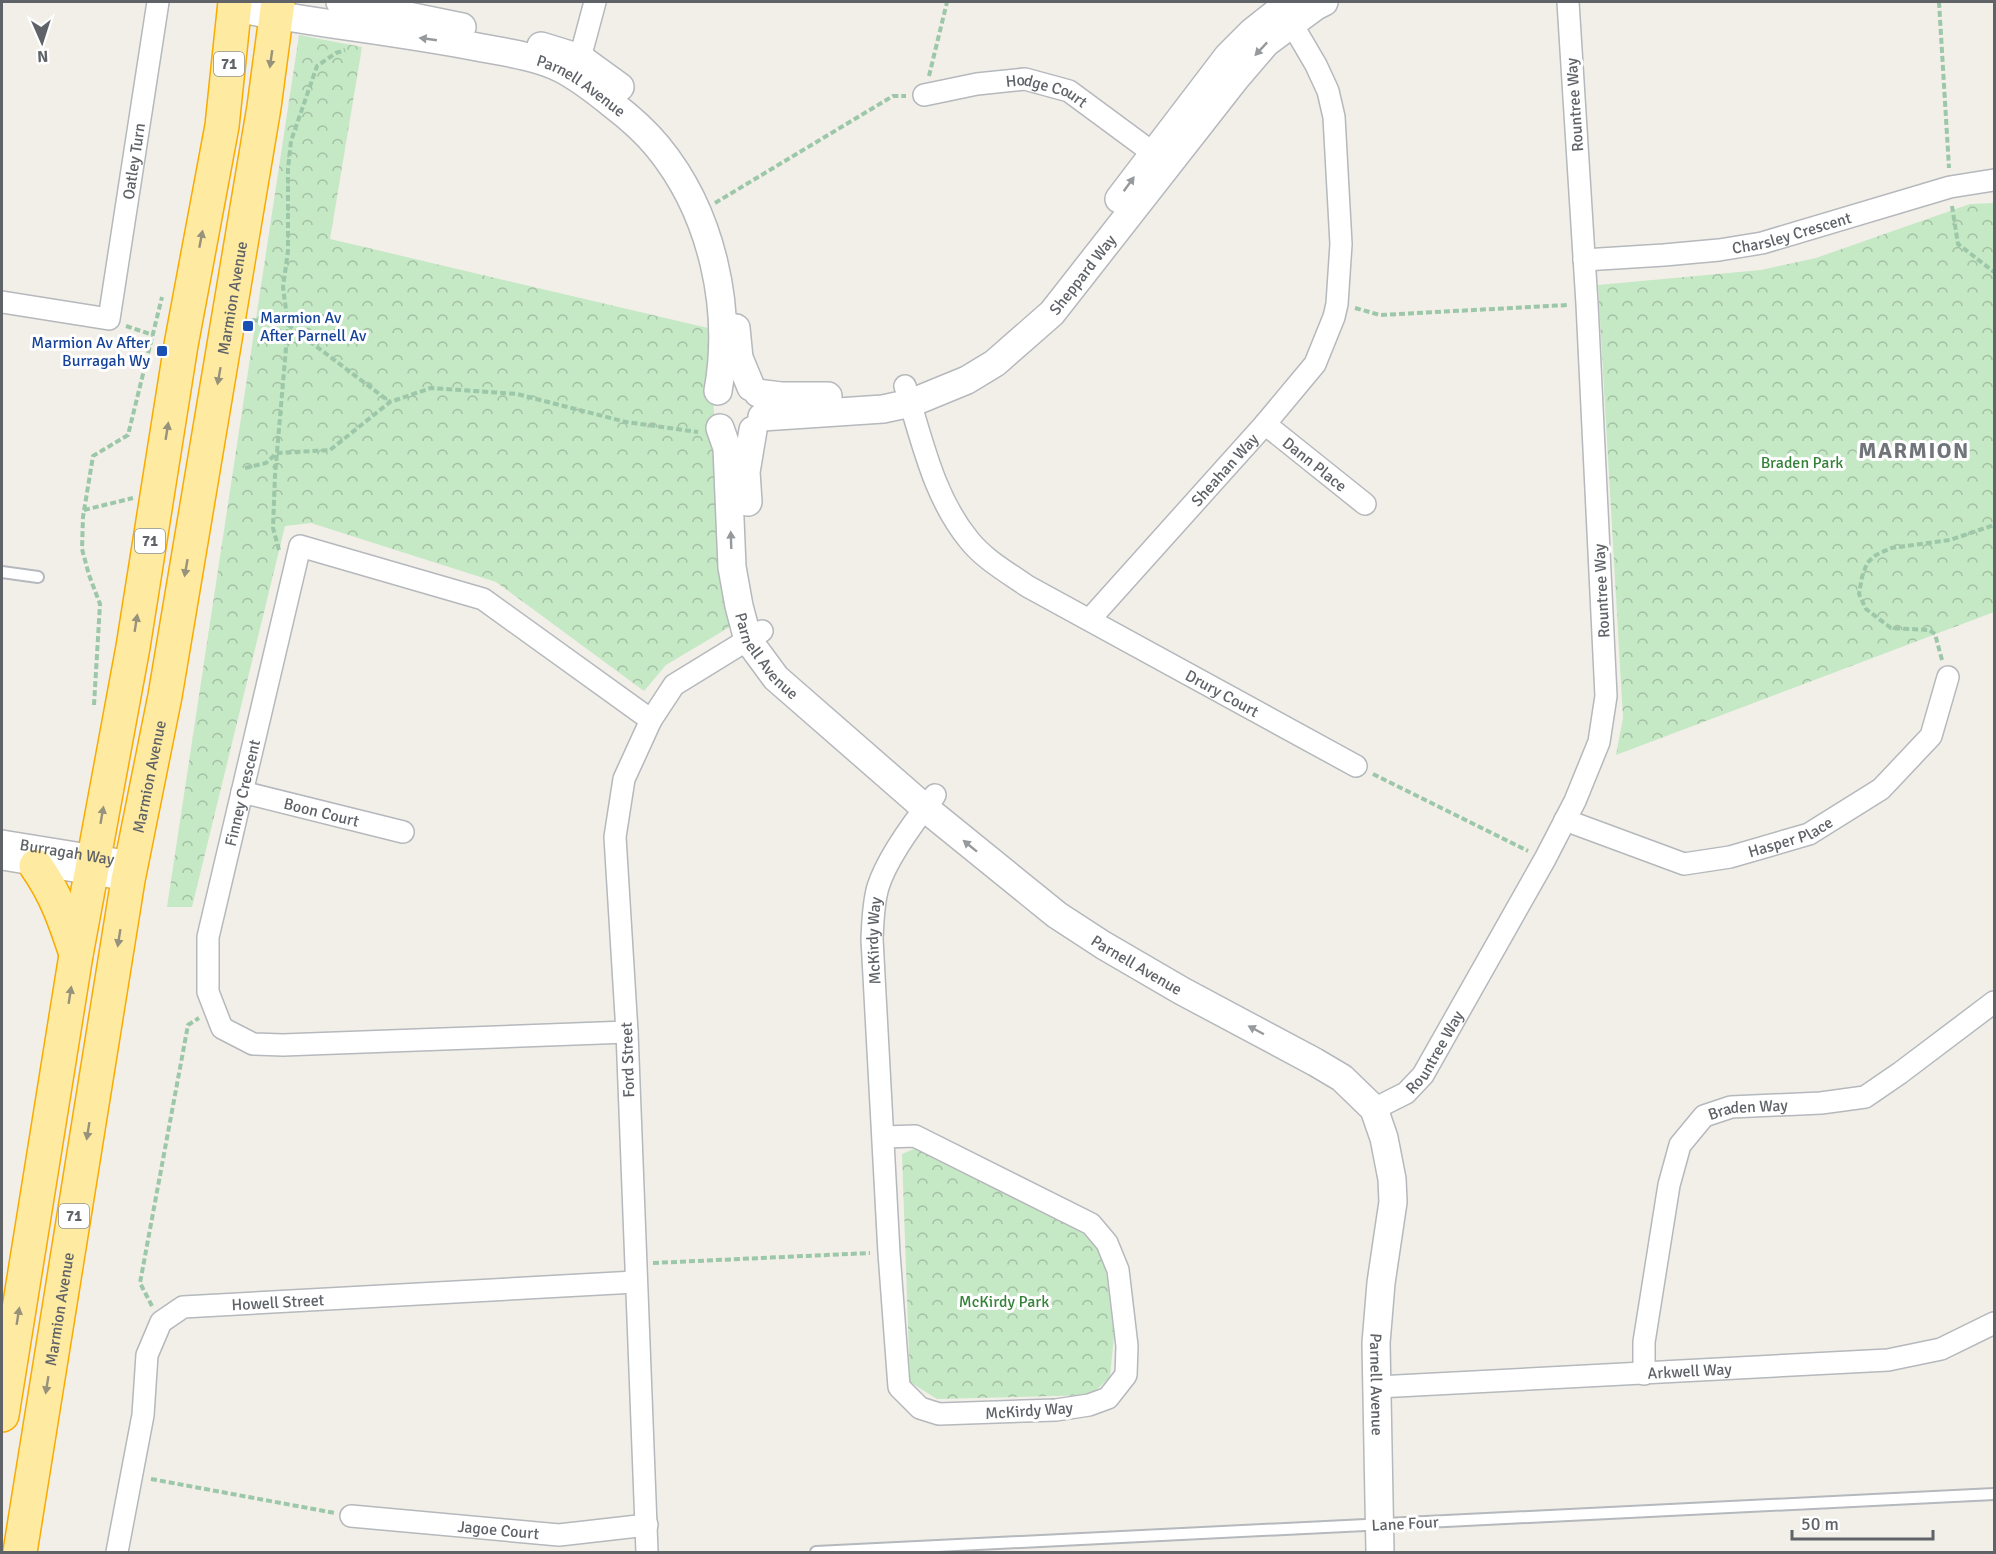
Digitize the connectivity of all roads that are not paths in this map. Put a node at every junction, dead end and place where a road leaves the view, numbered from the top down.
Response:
1 (158, 2) edge
2 (340, 2) edge
3 (595, 2) edge
4 (1324, 2) edge
5 (1568, 2) edge
6 (235, 5) edge
7 (278, 9) edge
8 (1286, 12) edge
9 (575, 66) junction
10 (924, 95) road end
11 (1153, 153) junction
12 (1995, 180) edge
13 (1584, 260) junction
14 (2, 302) edge
15 (718, 391) junction
16 (908, 395) junction
17 (756, 407) junction
18 (1265, 424) junction
19 (723, 440) junction
20 (1365, 504) dead end
21 (2, 572) edge
22 (38, 577) dead end
23 (1090, 619) junction
24 (755, 636) junction
25 (1948, 677) road end
26 (651, 720) junction
27 (1356, 766) road end
28 (242, 792) junction
29 (930, 802) junction
30 (1564, 820) junction
31 (403, 832) dead end
32 (2, 841) edge
33 (2, 859) edge
34 (93, 865) junction
35 (36, 866) junction
36 (130, 871) junction
37 (76, 955) junction
38 (1995, 1002) edge
39 (627, 1032) junction
40 (1379, 1107) junction
41 (884, 1137) junction
42 (635, 1273) junction
43 (1995, 1323) edge
44 (1644, 1374) junction
45 (1385, 1387) junction
46 (2, 1415) edge
47 (1995, 1494) edge
48 (351, 1516) road end
49 (1388, 1524) junction
50 (647, 1525) junction
51 (20, 1552) edge
52 (117, 1552) edge
53 (647, 1552) edge
54 (816, 1552) edge
55 (1380, 1552) edge
56 (1398, 1552) edge

1 - 14 street, Oatley Turn
2 - 9 street, Parnell Avenue
3 - 9 street
4 - 8 street, Sheppard Way
5 - 13 street, Rountree Way
6 - 7 street, Parnell Avenue
34 -> 6 highway, 71
9 -> 7 street, Parnell Avenue
7 -> 36 highway, Marmion Avenue / 71
8 - 11 street, Sheppard Way
8 -> 16 street, Sheppard Way
8 - 18 street, Sheahan Way
9 - 15 street, Parnell Avenue
9 - 17 street, Parnell Avenue
10 - 11 street, Hodge Court
16 -> 11 street, Sheppard Way
12 - 13 street, Charsley Crescent
13 - 30 street, Rountree Way
15 - 17 street
15 - 19 street, Parnell Avenue
16 - 17 street, Sheppard Way
16 - 23 street
17 - 19 street
17 - 24 street, Parnell Avenue
18 - 20 street, Dann Place
18 - 23 street, Sheahan Way
24 -> 19 street, Parnell Avenue
21 - 22 lane
23 - 27 street, Drury Court
24 - 26 street, Ford Street
24 - 29 street, Parnell Avenue
25 - 30 street, Hasper Place
26 - 28 street, Finney Crescent
26 - 39 street, Ford Street
28 - 31 street, Boon Court
28 - 39 street, Finney Crescent
29 - 40 street, Parnell Avenue
29 - 41 street, McKirdy Way
30 - 40 street, Rountree Way
32 - 34 street, Burragah Way
33 - 35 street, Burragah Way
34 - 35 street, Burragah Way
34 - 36 street, Burragah Way
34 - 37 highway, 71
35 - 37 highway
36 -> 51 highway, Marmion Avenue / 71
46 -> 37 highway, 71
38 - 44 street, Braden Way
39 - 42 street, Ford Street
40 - 45 street, Parnell Avenue
41 - 41 street, McKirdy Way
42 - 50 street, Ford Street
42 - 52 street, Howell Street
43 - 44 street, Arkwell Way
44 - 45 street, Arkwell Way
45 - 49 street, Parnell Avenue
47 - 49 lane, Lane Four
48 - 50 street, Jagoe Court
49 - 54 lane, Lane Four
49 - 55 street, Parnell Avenue
49 - 56 street, Parnell Avenue
50 - 53 street, Ford Street

